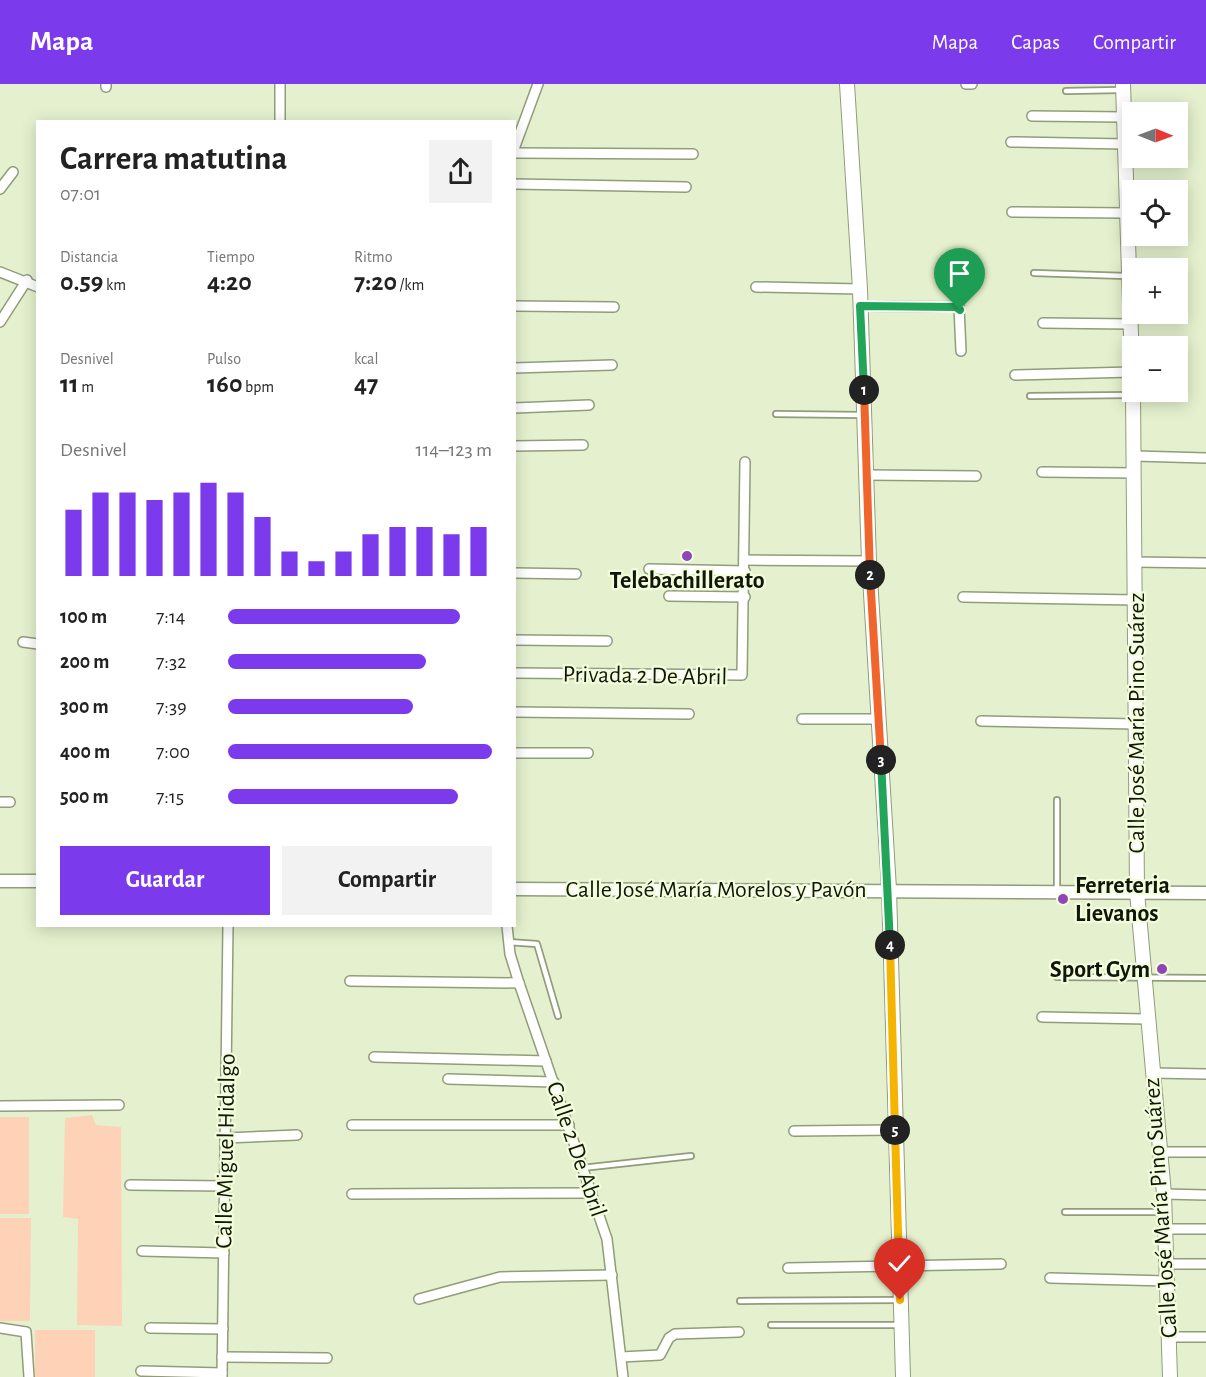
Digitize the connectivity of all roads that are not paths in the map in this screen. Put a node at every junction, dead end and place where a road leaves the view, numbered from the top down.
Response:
1 (280, 84) edge
2 (538, 84) edge
3 (846, 84) edge
4 (966, 84) edge
5 (972, 84) edge
6 (1123, 87) edge
7 (1066, 91) dead end
8 (1124, 102) edge
9 (1032, 116) dead end
10 (1122, 117) edge
11 (280, 120) edge
12 (1011, 142) dead end
13 (1122, 144) edge
14 (516, 145) edge
15 (516, 151) edge
16 (693, 154) dead end
17 (14, 172) dead end
18 (516, 184) edge
19 (686, 187) dead end
20 (0, 189) edge
21 (1012, 212) dead end
22 (1122, 213) edge
23 (0, 272) edge
24 (1034, 273) dead end
25 (1122, 276) edge
26 (27, 280) junction
27 (36, 286) edge
28 (756, 287) dead end
29 (860, 289) junction
30 (516, 306) edge
31 (860, 306) junction
32 (614, 307) dead end
33 (0, 322) edge
34 (1043, 322) dead end
35 (1122, 324) edge
36 (1131, 324) edge
37 (1131, 336) edge
38 (961, 351) dead end
39 (612, 365) dead end
40 (516, 368) edge
41 (1122, 372) edge
42 (1015, 375) dead end
43 (1122, 393) edge
44 (1029, 396) dead end
45 (1133, 402) edge
46 (589, 405) dead end
47 (516, 408) edge
48 (776, 414) dead end
49 (865, 415) junction
50 (583, 445) dead end
51 (516, 446) edge
52 (1135, 456) junction
53 (1206, 459) edge
54 (745, 462) dead end
55 (1041, 472) dead end
56 (1135, 473) junction
57 (867, 475) junction
58 (976, 476) dead end
59 (745, 560) junction
60 (869, 561) junction
61 (1135, 562) junction
62 (1206, 563) edge
63 (649, 568) dead end
64 (745, 571) junction
65 (516, 573) edge
66 (576, 574) dead end
67 (669, 596) dead end
68 (745, 597) junction
69 (963, 597) dead end
70 (1136, 600) junction
71 (516, 640) edge
72 (607, 641) dead end
73 (22, 642) dead end
74 (36, 644) edge
75 (516, 673) edge
76 (516, 712) edge
77 (689, 714) dead end
78 (802, 719) dead end
79 (878, 719) junction
80 (981, 721) dead end
81 (1136, 724) junction
82 (516, 753) edge
83 (588, 753) dead end
84 (1056, 800) dead end
85 (0, 802) edge
86 (10, 802) dead end
87 (0, 881) edge
88 (36, 881) edge
89 (516, 889) edge
90 (889, 889) junction
91 (1057, 891) junction
92 (1137, 892) junction
93 (1206, 893) edge
94 (228, 927) edge
95 (507, 927) edge
96 (508, 942) junction
97 (1057, 977) dead end
98 (1206, 978) edge
99 (1144, 979) junction
100 (350, 981) dead end
101 (519, 983) junction
102 (558, 1016) dead end
103 (1042, 1017) dead end
104 (1148, 1019) junction
105 (374, 1057) dead end
106 (546, 1061) junction
107 (1152, 1073) junction
108 (1206, 1074) edge
109 (448, 1079) dead end
110 (554, 1082) junction
111 (119, 1105) dead end
112 (0, 1106) edge
113 (352, 1125) dead end
114 (569, 1125) junction
115 (794, 1131) dead end
116 (896, 1131) junction
117 (297, 1135) dead end
118 (226, 1138) junction
119 (1160, 1152) junction
120 (1206, 1152) edge
121 (691, 1156) dead end
122 (582, 1168) junction
123 (130, 1185) dead end
124 (225, 1186) junction
125 (592, 1193) junction
126 (352, 1194) dead end
127 (1164, 1194) junction
128 (1206, 1195) edge
129 (1065, 1212) dead end
130 (1165, 1212) junction
131 (1166, 1228) junction
132 (1206, 1229) edge
133 (142, 1251) dead end
134 (224, 1253) junction
135 (1001, 1264) dead end
136 (1167, 1264) junction
137 (1206, 1264) edge
138 (899, 1266) junction
139 (788, 1268) dead end
140 (612, 1275) junction
141 (1050, 1278) dead end
142 (1167, 1281) junction
143 (419, 1299) dead end
144 (900, 1300) junction
145 (741, 1301) dead end
146 (771, 1325) dead end
147 (902, 1325) junction
148 (0, 1328) edge
149 (150, 1328) dead end
150 (223, 1329) junction
151 (739, 1332) dead end
152 (1169, 1337) junction
153 (1206, 1337) edge
154 (621, 1356) junction
155 (222, 1357) junction
156 (327, 1358) dead end
157 (141, 1371) dead end
158 (222, 1375) edge
159 (28, 1377) edge
160 (623, 1377) edge
161 (903, 1377) edge
162 (1170, 1377) edge

1 - 11 street
2 - 14 street
3 - 29 main road
4 - 5 street
6 - 7 lane
6 - 8 main road
9 - 10 street
12 - 13 street
15 - 16 street
17 - 20 street
18 - 19 street
21 - 22 street
23 - 26 street
24 - 25 lane
26 - 27 street
26 - 33 street
28 - 29 street
29 - 31 main road
30 - 32 street
31 - 38 street
31 - 49 main road
34 - 35 street
36 - 37 main road
39 - 40 street
41 - 42 street
43 - 44 lane
45 - 52 main road, Calle José María Pino Suárez
46 - 47 street
48 - 49 lane
49 - 57 main road
50 - 51 street
52 - 53 street
52 - 56 main road, Calle José María Pino Suárez
54 - 59 street, Privada 2 De Abril
55 - 56 street
56 - 61 main road, Calle José María Pino Suárez
57 - 58 street
57 - 60 main road
59 - 60 street
59 - 64 street, Privada 2 De Abril
60 - 79 main road
61 - 62 street
61 - 70 main road, Calle José María Pino Suárez
63 - 64 street
64 - 68 street, Privada 2 De Abril
65 - 66 street
67 - 68 street
68 - 75 street, Privada 2 De Abril
69 - 70 street
70 - 81 main road, Calle José María Pino Suárez
71 - 72 street
73 - 74 street
76 - 77 street
78 - 79 street
79 - 90 main road
80 - 81 street
81 - 92 main road, Calle José María Pino Suárez
82 - 83 street
84 - 91 lane
85 - 86 street
87 - 88 street
89 - 90 street, Calle José María Morelos y Pavón
90 - 91 street, Calle José María Morelos y Pavón
90 - 116 main road
91 - 92 street, Calle José María Morelos y Pavón
92 - 93 street, Calle José María Morelos y Pavón
92 - 99 main road, Calle José María Pino Suárez
94 - 118 street, Calle Miguel Hidalgo
95 - 96 street, Calle 2 De Abril
96 - 101 street, Calle 2 De Abril
96 - 102 lane
97 - 99 lane
98 - 99 lane
99 - 104 main road, Calle José María Pino Suárez
100 - 101 street
101 - 106 street, Calle 2 De Abril
103 - 104 street
104 - 107 main road, Calle José María Pino Suárez
105 - 106 street
106 - 110 street, Calle 2 De Abril
107 - 108 street
107 - 119 main road, Calle José María Pino Suárez
109 - 110 street
110 - 114 street, Calle 2 De Abril
111 - 112 street
113 - 114 street
114 - 122 street, Calle 2 De Abril
115 - 116 street
116 - 138 main road
117 - 118 street
118 - 124 street, Calle Miguel Hidalgo
119 - 120 street
119 - 127 main road, Calle José María Pino Suárez
121 - 122 lane
122 - 125 street, Calle 2 De Abril
123 - 124 street
124 - 134 street, Calle Miguel Hidalgo
125 - 126 street
125 - 140 street, Calle 2 De Abril
127 - 128 street
127 - 130 main road, Calle José María Pino Suárez
129 - 130 lane
130 - 131 main road, Calle José María Pino Suárez
131 - 132 street
131 - 136 main road, Calle José María Pino Suárez
133 - 134 street
134 - 150 street, Calle Miguel Hidalgo
135 - 138 street
136 - 137 street
136 - 142 main road, Calle José María Pino Suárez
138 - 139 street
138 - 144 main road
140 - 143 street
140 - 154 street, Calle 2 De Abril
141 - 142 street
142 - 152 main road, Calle José María Pino Suárez
144 - 145 lane
144 - 147 main road
146 - 147 lane
147 - 161 main road
148 - 159 street
149 - 150 street
150 - 155 street, Calle Miguel Hidalgo
151 - 154 street
152 - 153 street
152 - 162 main road, Calle José María Pino Suárez
154 - 160 street, Calle 2 De Abril
155 - 156 street
155 - 158 street, Calle Miguel Hidalgo
157 - 158 street

